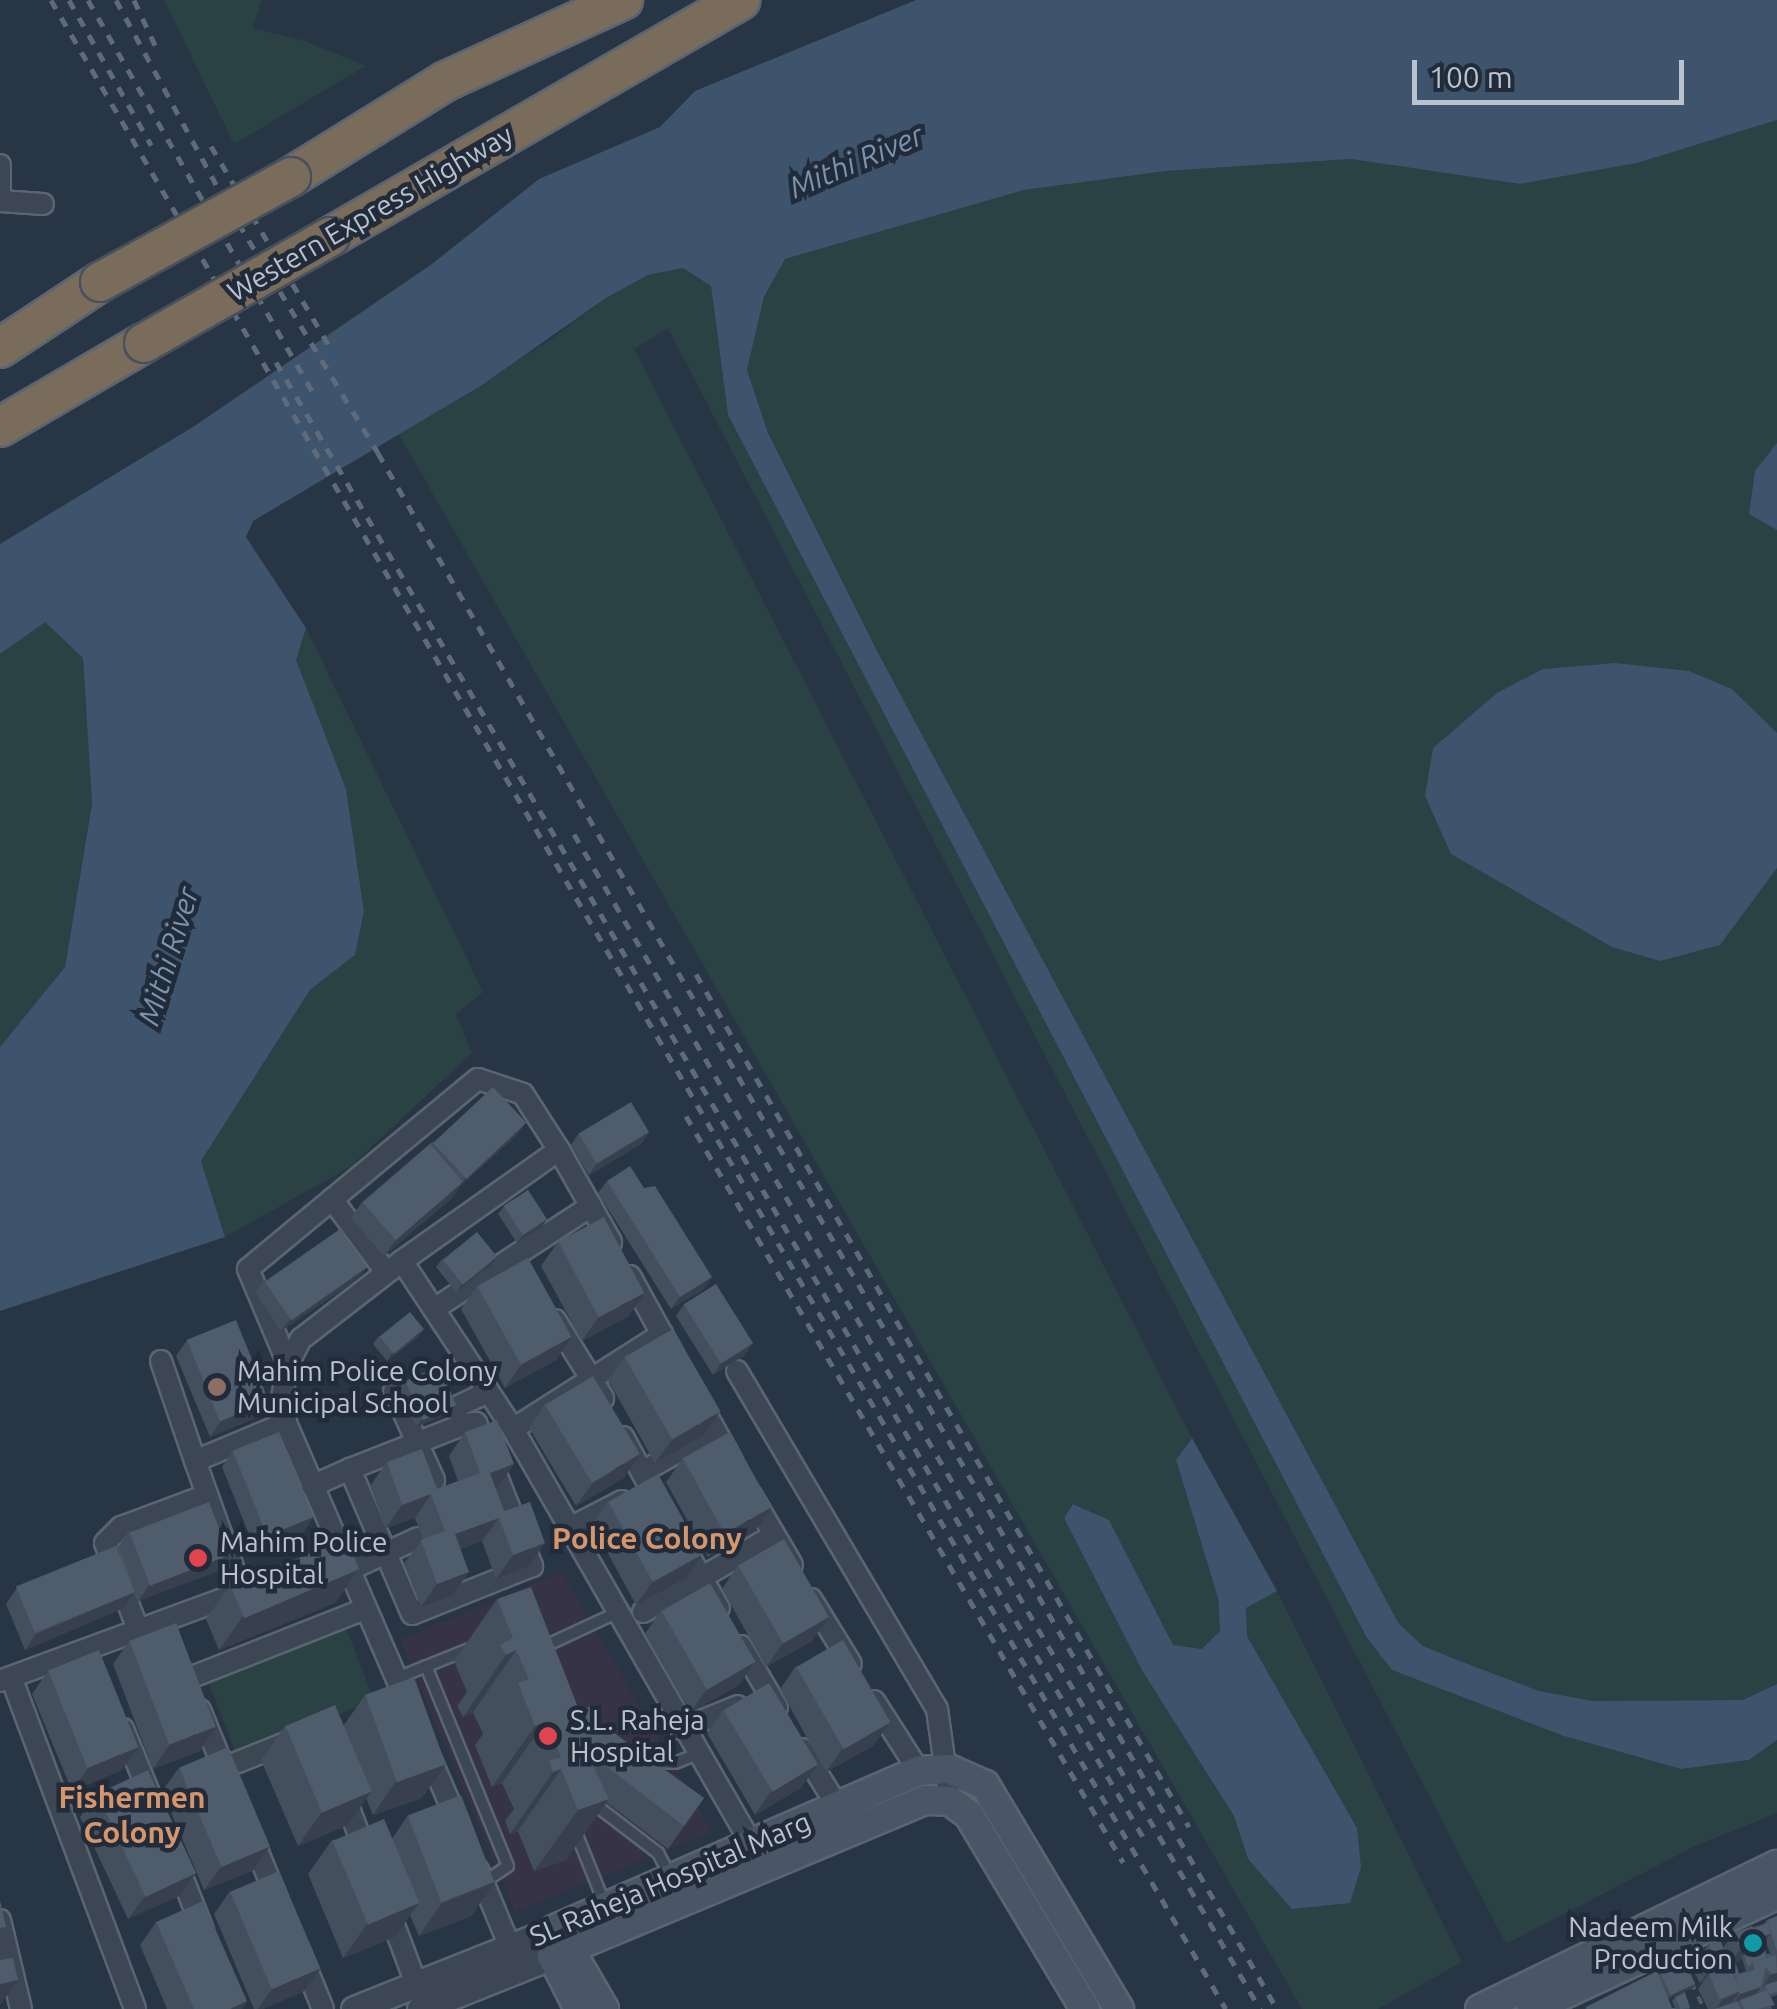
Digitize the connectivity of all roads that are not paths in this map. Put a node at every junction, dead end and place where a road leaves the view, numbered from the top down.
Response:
1 (572, 0) edge
2 (623, 0) edge
3 (740, 0) edge
4 (446, 81) junction
5 (0, 165) edge
6 (0, 200) edge
7 (43, 204) dead end
8 (0, 348) edge
9 (0, 427) edge
10 (559, 1150) junction
11 (332, 1199) junction
12 (591, 1206) junction
13 (394, 1266) junction
14 (544, 1302) edge
15 (434, 1309) junction
16 (662, 1334) junction
17 (161, 1361) dead end
18 (288, 1364) junction
19 (738, 1371) edge
20 (592, 1378) junction
21 (443, 1382) edge
22 (394, 1391) dead end
23 (489, 1392) junction
24 (454, 1408) junction
25 (286, 1422) junction
26 (513, 1429) junction
27 (448, 1431) junction
28 (720, 1439) junction
29 (418, 1443) junction
30 (195, 1461) junction
31 (350, 1469) junction
32 (434, 1480) edge
33 (647, 1482) junction
34 (312, 1486) junction
35 (506, 1494) junction
36 (207, 1495) junction
37 (479, 1504) edge
38 (566, 1530) junction
39 (774, 1535) junction
40 (418, 1538) edge
41 (384, 1553) junction
42 (337, 1561) junction
43 (463, 1567) edge
44 (702, 1580) junction
45 (473, 1592) junction
46 (365, 1609) junction
47 (643, 1612) dead end
48 (614, 1614) junction
49 (139, 1632) junction
50 (170, 1637) junction
51 (487, 1642) dead end
52 (532, 1652) edge
53 (426, 1666) junction
54 (5, 1679) edge
55 (187, 1679) junction
56 (395, 1693) junction
57 (753, 1697) edge
58 (113, 1703) edge
59 (681, 1729) junction
60 (318, 1730) edge
61 (632, 1754) edge
62 (697, 1754) junction
63 (332, 1766) edge
64 (223, 1768) junction
65 (950, 1770) junction
66 (919, 1771) junction
67 (950, 1801) junction
68 (838, 1807) junction
69 (156, 1811) edge
70 (170, 1847) edge
71 (757, 1854) junction
72 (1777, 1865) edge
73 (672, 1879) junction
74 (483, 1883) junction
75 (1777, 1895) edge
76 (606, 1908) junction
77 (0, 1920) edge
78 (560, 1944) junction
79 (213, 1955) edge
80 (515, 1958) junction
81 (1553, 1984) junction
82 (421, 2000) edge
83 (21, 2009) edge
84 (136, 2009) edge
85 (323, 2009) edge
86 (354, 2009) edge
87 (579, 2009) edge
88 (604, 2009) edge
89 (1085, 2009) edge
90 (1118, 2009) edge
91 (1480, 2009) edge
92 (1532, 2009) edge

1 - 4 highway
2 - 4 highway
3 - 9 highway, Western Express Highway, bridge
4 - 8 highway, bridge
5 - 6 street
6 - 7 street
10 - 11 street
10 - 12 street
10 - 13 street
11 - 13 street
11 - 18 street
12 - 15 street
12 - 16 street
13 - 15 street
13 - 18 street
14 - 20 street
15 - 23 street
16 - 20 street
16 - 28 street
17 - 30 street
18 - 25 street
19 - 65 street
20 - 26 street
20 - 33 street
21 - 24 street
22 - 29 street
23 - 24 street
23 - 26 street
24 - 27 street
25 - 30 street
25 - 34 street
26 - 38 street
27 - 29 street
27 - 35 street
28 - 33 street
28 - 39 street
29 - 31 street
29 - 32 street
30 - 36 street
31 - 34 street
31 - 41 street
33 - 38 street
33 - 44 street
34 - 42 street
35 - 37 street
35 - 45 street
36 - 49 street
36 - 50 street
38 - 48 street
39 - 44 street
39 - 66 street
40 - 41 street
41 - 42 street
41 - 45 street
42 - 46 street
43 - 45 street
44 - 47 street
44 - 68 street
46 - 55 street
46 - 56 street
48 - 52 lane
48 - 59 street
49 - 50 street
49 - 54 street
50 - 55 street
51 - 53 lane
53 - 56 lane
53 - 74 lane
54 - 84 street
55 - 64 street
56 - 74 street
57 - 59 street
58 - 69 street
59 - 62 street
60 - 64 street
61 - 62 lane
62 - 71 street
63 - 82 street
64 - 85 street
65 - 66 main road, SL Raheja Hospital Marg
65 - 67 street
65 - 90 main road, SL Raheja Hospital Marg
66 - 68 main road, SL Raheja Hospital Marg
67 - 71 main road, SL Raheja Hospital Marg
67 - 89 main road
68 - 71 main road, SL Raheja Hospital Marg
70 - 79 street
71 - 73 main road, SL Raheja Hospital Marg
71 - 78 main road, SL Raheja Hospital Marg
72 - 81 main road
73 - 76 main road, SL Raheja Hospital Marg
73 - 76 lane
74 - 80 street
75 - 81 main road
76 - 78 main road, SL Raheja Hospital Marg
77 - 83 street
78 - 80 street, SL Raheja Hospital Marg
78 - 87 main road
78 - 88 main road
80 - 82 street, SL Raheja Hospital Marg
81 - 91 main road
81 - 92 main road
82 - 86 street, SL Raheja Hospital Marg

